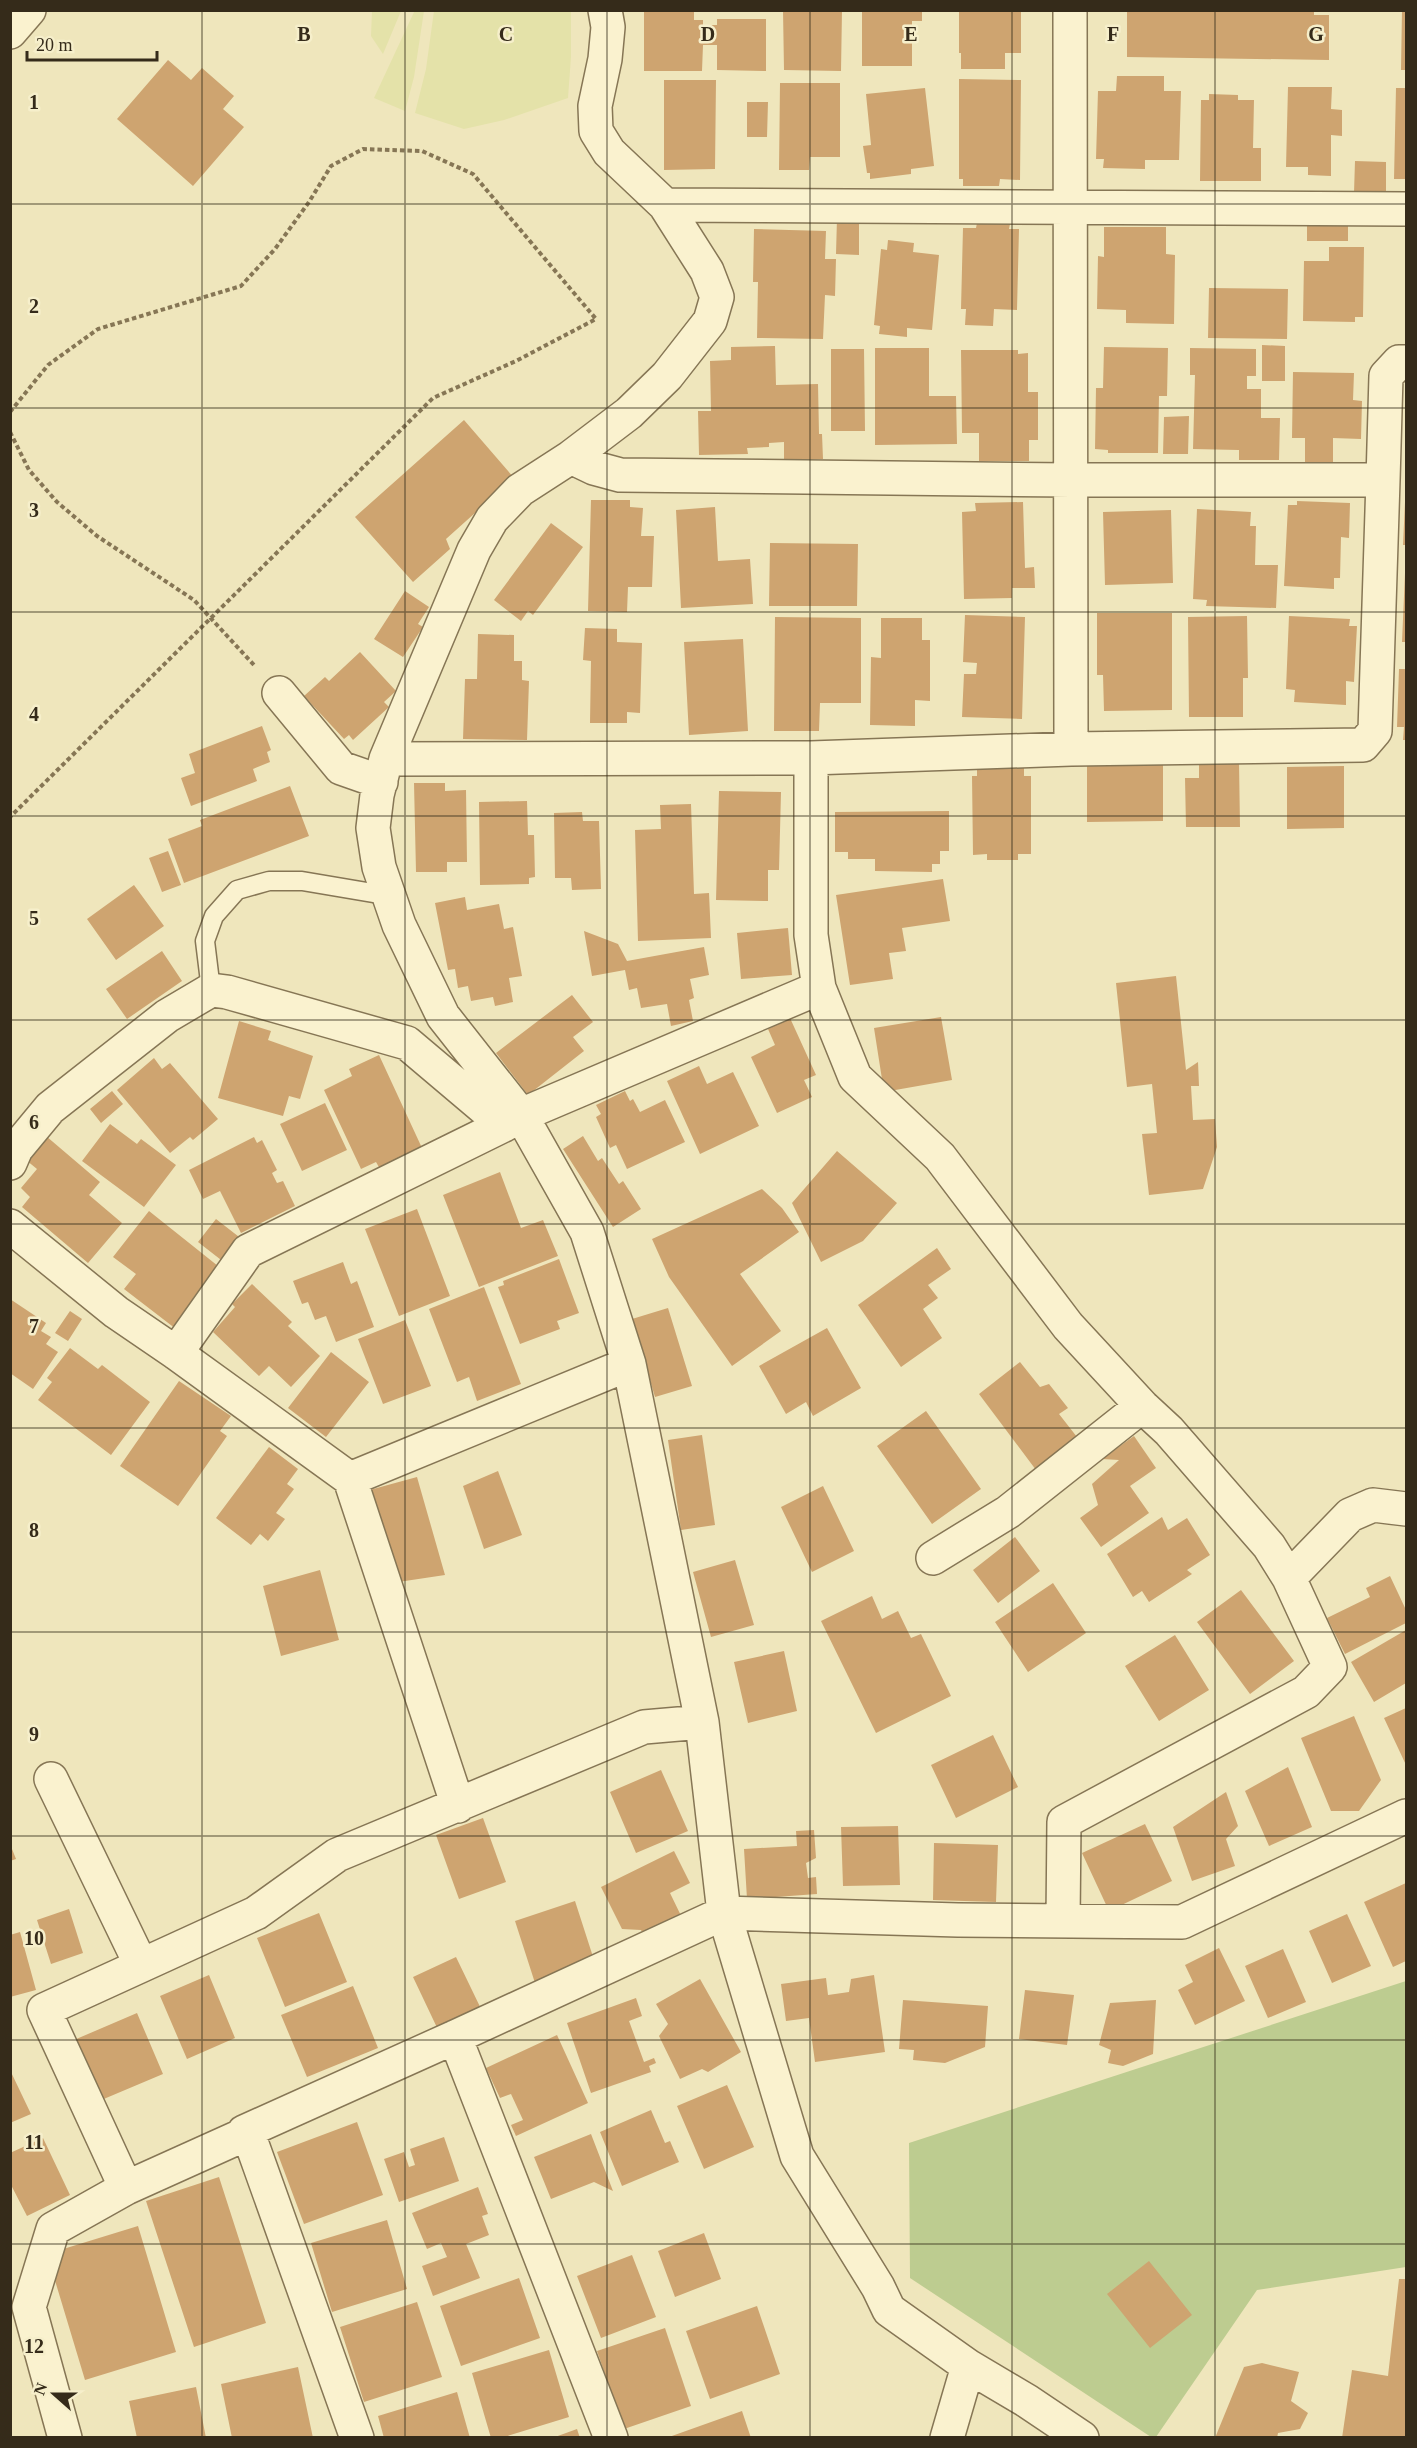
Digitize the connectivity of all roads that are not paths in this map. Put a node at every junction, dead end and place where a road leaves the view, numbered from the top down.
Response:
1 (29, 10) edge
2 (605, 10) edge
3 (1070, 10) edge
4 (10, 32) edge
5 (665, 205) junction
6 (1070, 206) junction
7 (1407, 209) edge
8 (1407, 362) edge
9 (571, 457) junction
10 (1071, 480) junction
11 (1383, 480) junction
12 (279, 693) road end
13 (1071, 749) junction
14 (811, 758) junction
15 (383, 771) junction
16 (387, 891) junction
17 (819, 988) junction
18 (211, 990) junction
19 (512, 1120) junction
20 (10, 1162) edge
21 (10, 1226) edge
22 (176, 1353) junction
23 (629, 1364) junction
24 (1142, 1406) junction
25 (350, 1479) junction
26 (1407, 1509) edge
27 (933, 1558) dead end
28 (1289, 1578) junction
29 (702, 1722) junction
30 (51, 1779) dead end
31 (458, 1806) junction
32 (1407, 1815) edge
33 (724, 1913) junction
34 (1063, 1921) junction
35 (141, 1965) junction
36 (455, 2037) junction
37 (248, 2133) junction
38 (126, 2188) junction
39 (968, 2366) junction
40 (65, 2438) edge
41 (357, 2438) edge
42 (611, 2438) edge
43 (946, 2438) edge
44 (1082, 2438) edge

1 - 4 street
2 - 5 street
3 - 6 street
5 - 6 street
5 - 9 street
6 - 7 street
6 - 10 street
8 - 11 street
9 - 10 street
9 - 15 street
10 - 11 street
10 - 13 street
11 - 13 street
12 - 15 street
13 - 14 street
14 - 15 street
14 - 17 street
15 - 16 street
16 - 18 lane
16 - 19 street
17 - 19 street
17 - 24 street
18 - 19 street
18 - 20 street
19 - 22 street
19 - 23 street
21 - 22 street
22 - 25 street
23 - 25 street
23 - 29 street
24 - 27 street
24 - 28 street
25 - 31 street
26 - 28 street
28 - 34 street
29 - 31 street
29 - 33 street
30 - 35 street
31 - 35 street
32 - 34 street
33 - 34 street
33 - 36 street
33 - 39 street
35 - 38 street
36 - 37 street
36 - 42 street
37 - 38 street
37 - 41 street
38 - 40 street
39 - 43 street
39 - 44 street

